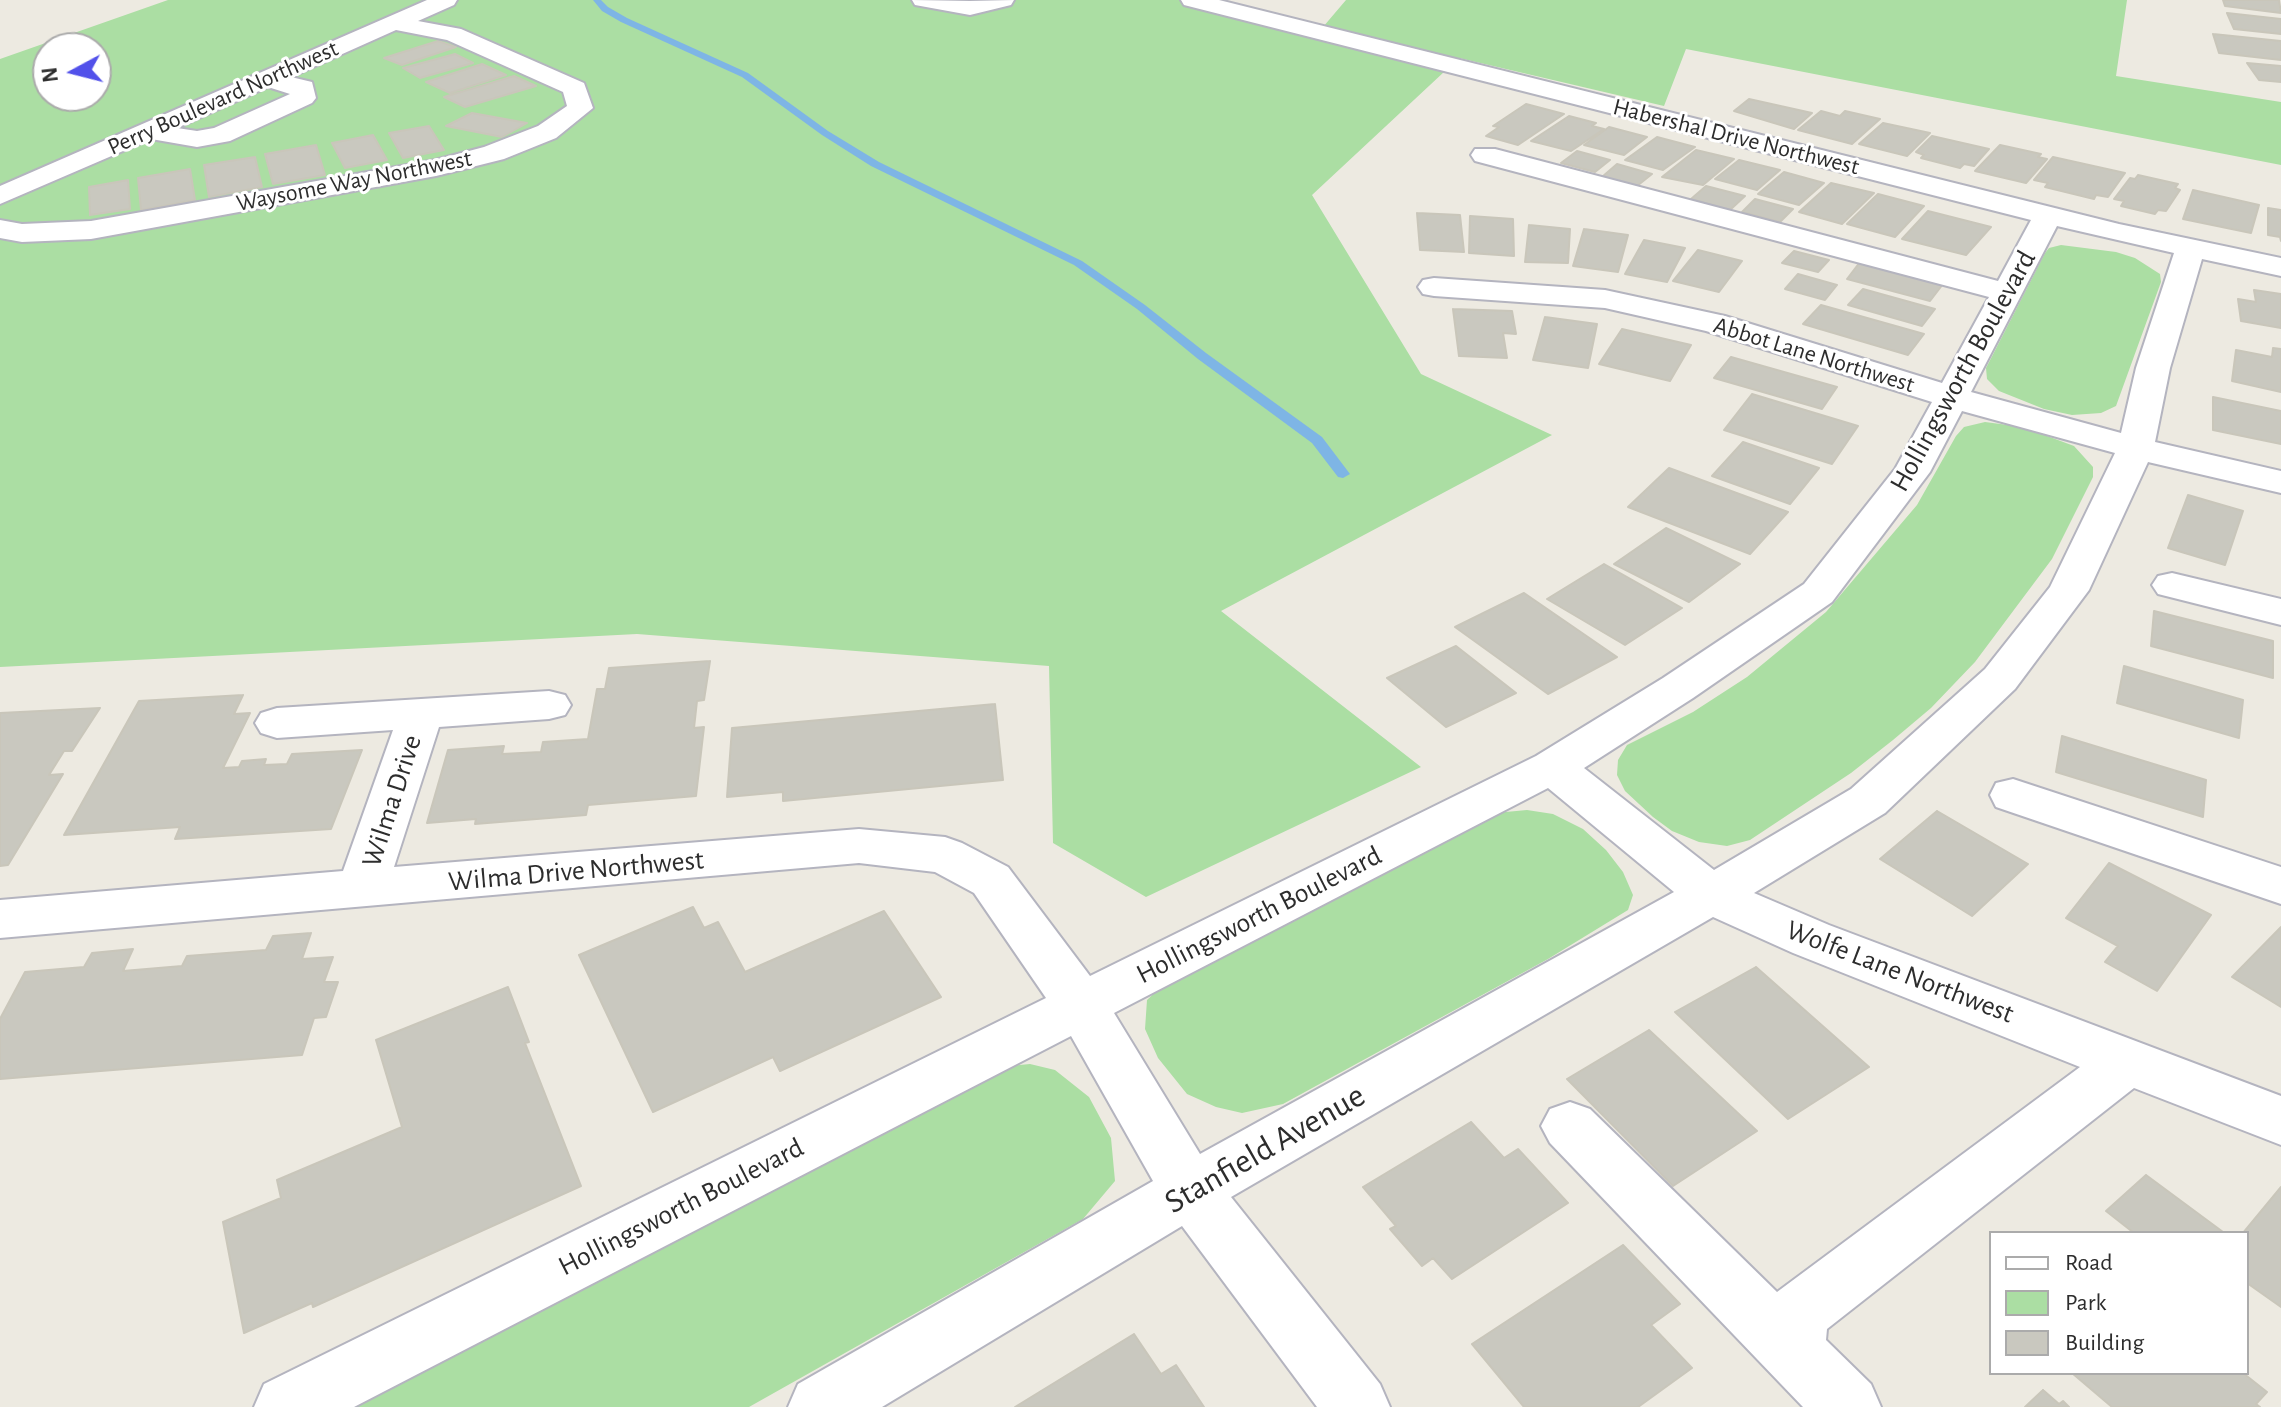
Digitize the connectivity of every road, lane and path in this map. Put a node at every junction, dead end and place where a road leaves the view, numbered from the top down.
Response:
1 (446, 0) edge
2 (923, 0) edge
3 (1003, 0) edge
4 (1192, 0) edge
5 (1289, 0) edge
6 (1255, 16) junction
7 (393, 23) junction
8 (265, 79) junction
9 (148, 131) junction
10 (1485, 155) dead end
11 (0, 196) edge
12 (2048, 215) junction
13 (0, 229) edge
14 (2190, 250) junction
15 (2281, 267) edge
16 (1434, 287) dead end
17 (2008, 293) junction
18 (1953, 398) junction
19 (2136, 448) junction
20 (2281, 482) edge
21 (2172, 585) dead end
22 (2281, 612) edge
23 (549, 705) dead end
24 (421, 714) junction
25 (277, 723) dead end
26 (1552, 767) junction
27 (2013, 795) dead end
28 (2281, 886) edge
29 (362, 889) junction
30 (1711, 895) junction
31 (2, 922) edge
32 (1081, 1005) junction
33 (2129, 1061) junction
34 (2281, 1121) edge
35 (1570, 1126) dead end
36 (1190, 1190) junction
37 (1792, 1351) junction
38 (855, 1398) edge
39 (287, 1407) edge
40 (1357, 1407) edge
41 (1848, 1407) edge

1 - 7 street, Perry Boulevard Northwest
2 - 3 street
4 - 6 street, Habershal Drive Northwest
5 - 6 street
6 - 12 street, Habershal Drive Northwest
7 - 8 street, Perry Boulevard Northwest
7 - 13 street, Waysome Way Northwest
8 - 9 street, Perry Boulevard Northwest
8 - 9 street
9 - 11 street, Perry Boulevard Northwest
10 - 17 street
12 - 14 street, Habershal Drive Northwest
12 - 17 street, Hollingsworth Boulevard
14 - 15 street, Habershal Drive Northwest
14 - 19 street, Stanfield Avenue
16 - 18 street, Abbot Lane Northwest
17 - 18 street, Hollingsworth Boulevard
18 - 19 street, Abbot Lane Northwest
18 - 26 street, Hollingsworth Boulevard
19 - 20 street, Abbot Lane Northwest
19 - 30 street, Stanfield Avenue
21 - 22 street
23 - 24 street
24 - 25 street
24 - 29 street, Wilma Drive
26 - 30 street, Wolfe Lane Northwest
26 - 32 street, Hollingsworth Boulevard
27 - 28 street
29 - 31 street, Wilma Drive Northwest
29 - 32 street, Wilma Drive Northwest
30 - 33 street, Wolfe Lane Northwest
30 - 36 street, Stanfield Avenue
32 - 36 street, Wilma Drive Northwest
32 - 39 street, Hollingsworth Boulevard
33 - 34 street, Wolfe Lane Northwest
33 - 37 street
35 - 37 street
36 - 38 street, Stanfield Avenue
36 - 40 street, Wilma Drive Northwest
37 - 41 street

